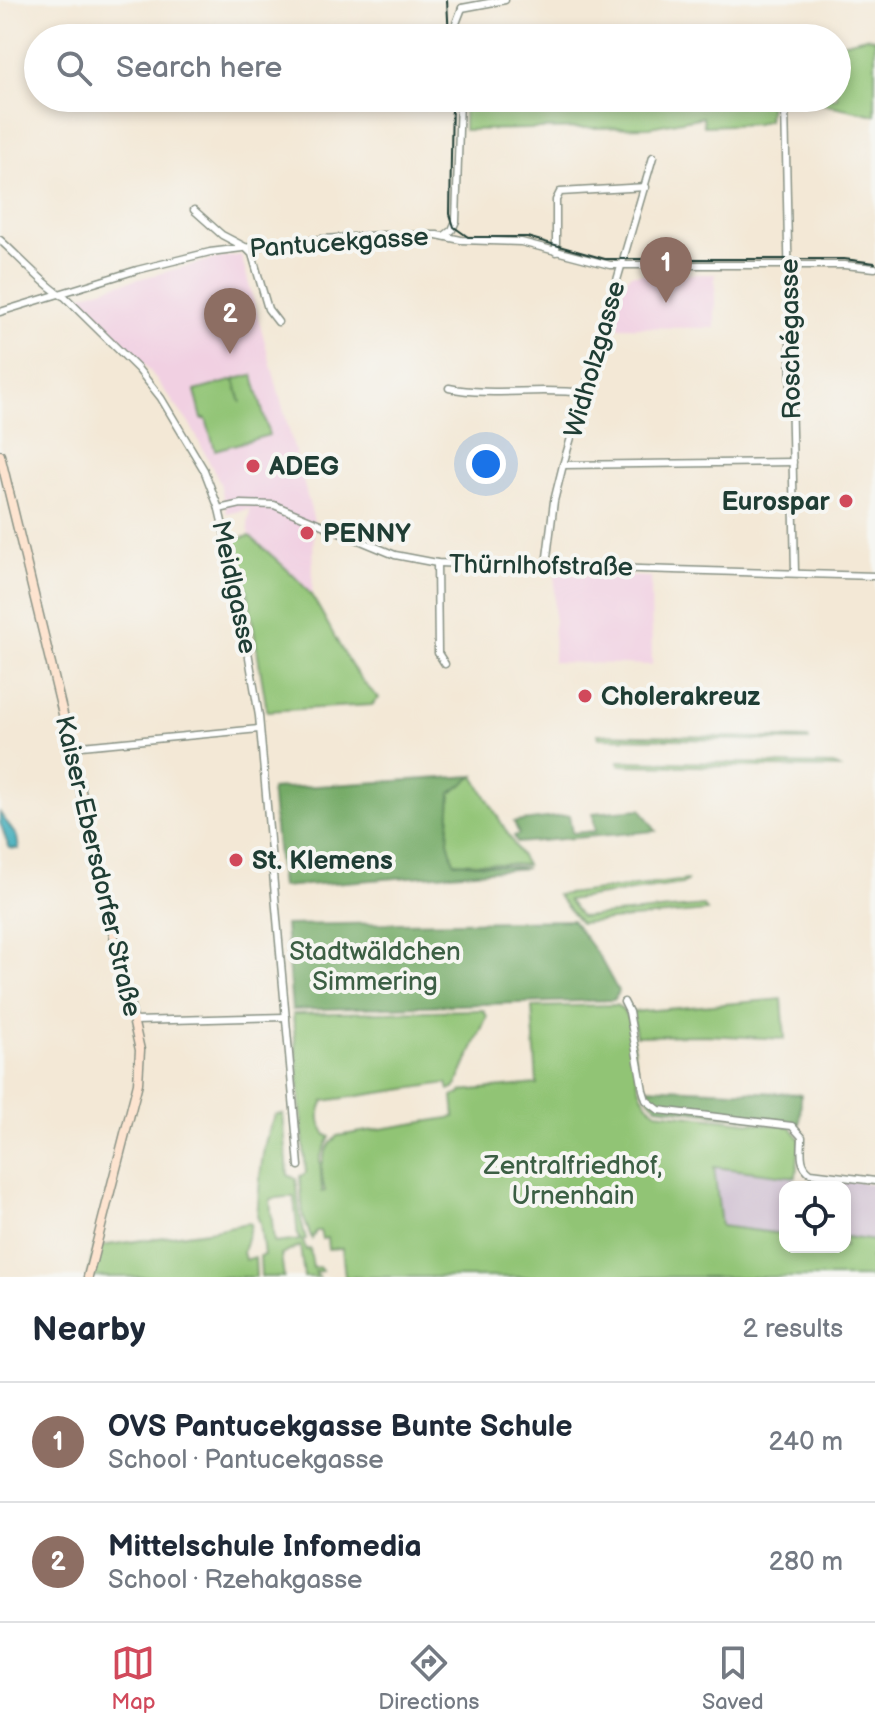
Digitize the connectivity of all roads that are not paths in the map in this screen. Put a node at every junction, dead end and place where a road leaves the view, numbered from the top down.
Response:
1 (505, 0) edge
2 (461, 4) edge
3 (456, 24) edge
4 (460, 112) edge
5 (785, 112) edge
6 (653, 157) dead end
7 (646, 187) junction
8 (194, 210) dead end
9 (444, 236) junction
10 (0, 240) edge
11 (245, 247) junction
12 (556, 252) junction
13 (621, 266) junction
14 (788, 267) junction
15 (875, 268) edge
16 (59, 295) junction
17 (0, 312) edge
18 (278, 322) dead end
19 (449, 388) dead end
20 (582, 393) junction
21 (0, 455) edge
22 (793, 462) junction
23 (563, 465) junction
24 (219, 509) junction
25 (437, 563) junction
26 (546, 565) junction
27 (795, 573) junction
28 (875, 576) edge
29 (445, 664) dead end
30 (259, 729) junction
31 (71, 747) junction
32 (624, 1002) dead end
33 (286, 1017) junction
34 (135, 1021) junction
35 (299, 1166) dead end
36 (875, 1181) edge
37 (88, 1277) edge

1 - 2 street
2 - 3 street
4 - 9 street
5 - 14 street, Roschégasse
6 - 7 street, Widholzgasse
7 - 12 street
7 - 13 street, Widholzgasse
8 - 11 street
9 - 11 street, Pantucekgasse
9 - 12 street, Pantucekgasse
10 - 16 street, Meidlgasse
11 - 16 street, Pantucekgasse
11 - 18 street
12 - 13 street, Pantucekgasse
13 - 14 street, Pantucekgasse
13 - 20 street, Widholzgasse
14 - 15 street, Pantucekgasse
14 - 22 street, Roschégasse
16 - 17 street, Pantucekgasse
16 - 24 street, Meidlgasse
19 - 20 street
20 - 23 street, Widholzgasse
21 - 31 main road, Kaiser-Ebersdorfer Straße
22 - 23 street
22 - 27 street, Roschégasse
23 - 26 street, Widholzgasse
24 - 25 street, Thürnlhofstraße
24 - 30 street, Meidlgasse
25 - 26 street, Thürnlhofstraße
25 - 29 street
26 - 27 street, Thürnlhofstraße
27 - 28 street, Thürnlhofstraße
30 - 31 street
30 - 33 street, Meidlgasse
31 - 34 main road, Kaiser-Ebersdorfer Straße
32 - 36 street
33 - 34 street
33 - 35 street, Meidlgasse
34 - 37 main road, Kaiser-Ebersdorfer Straße

